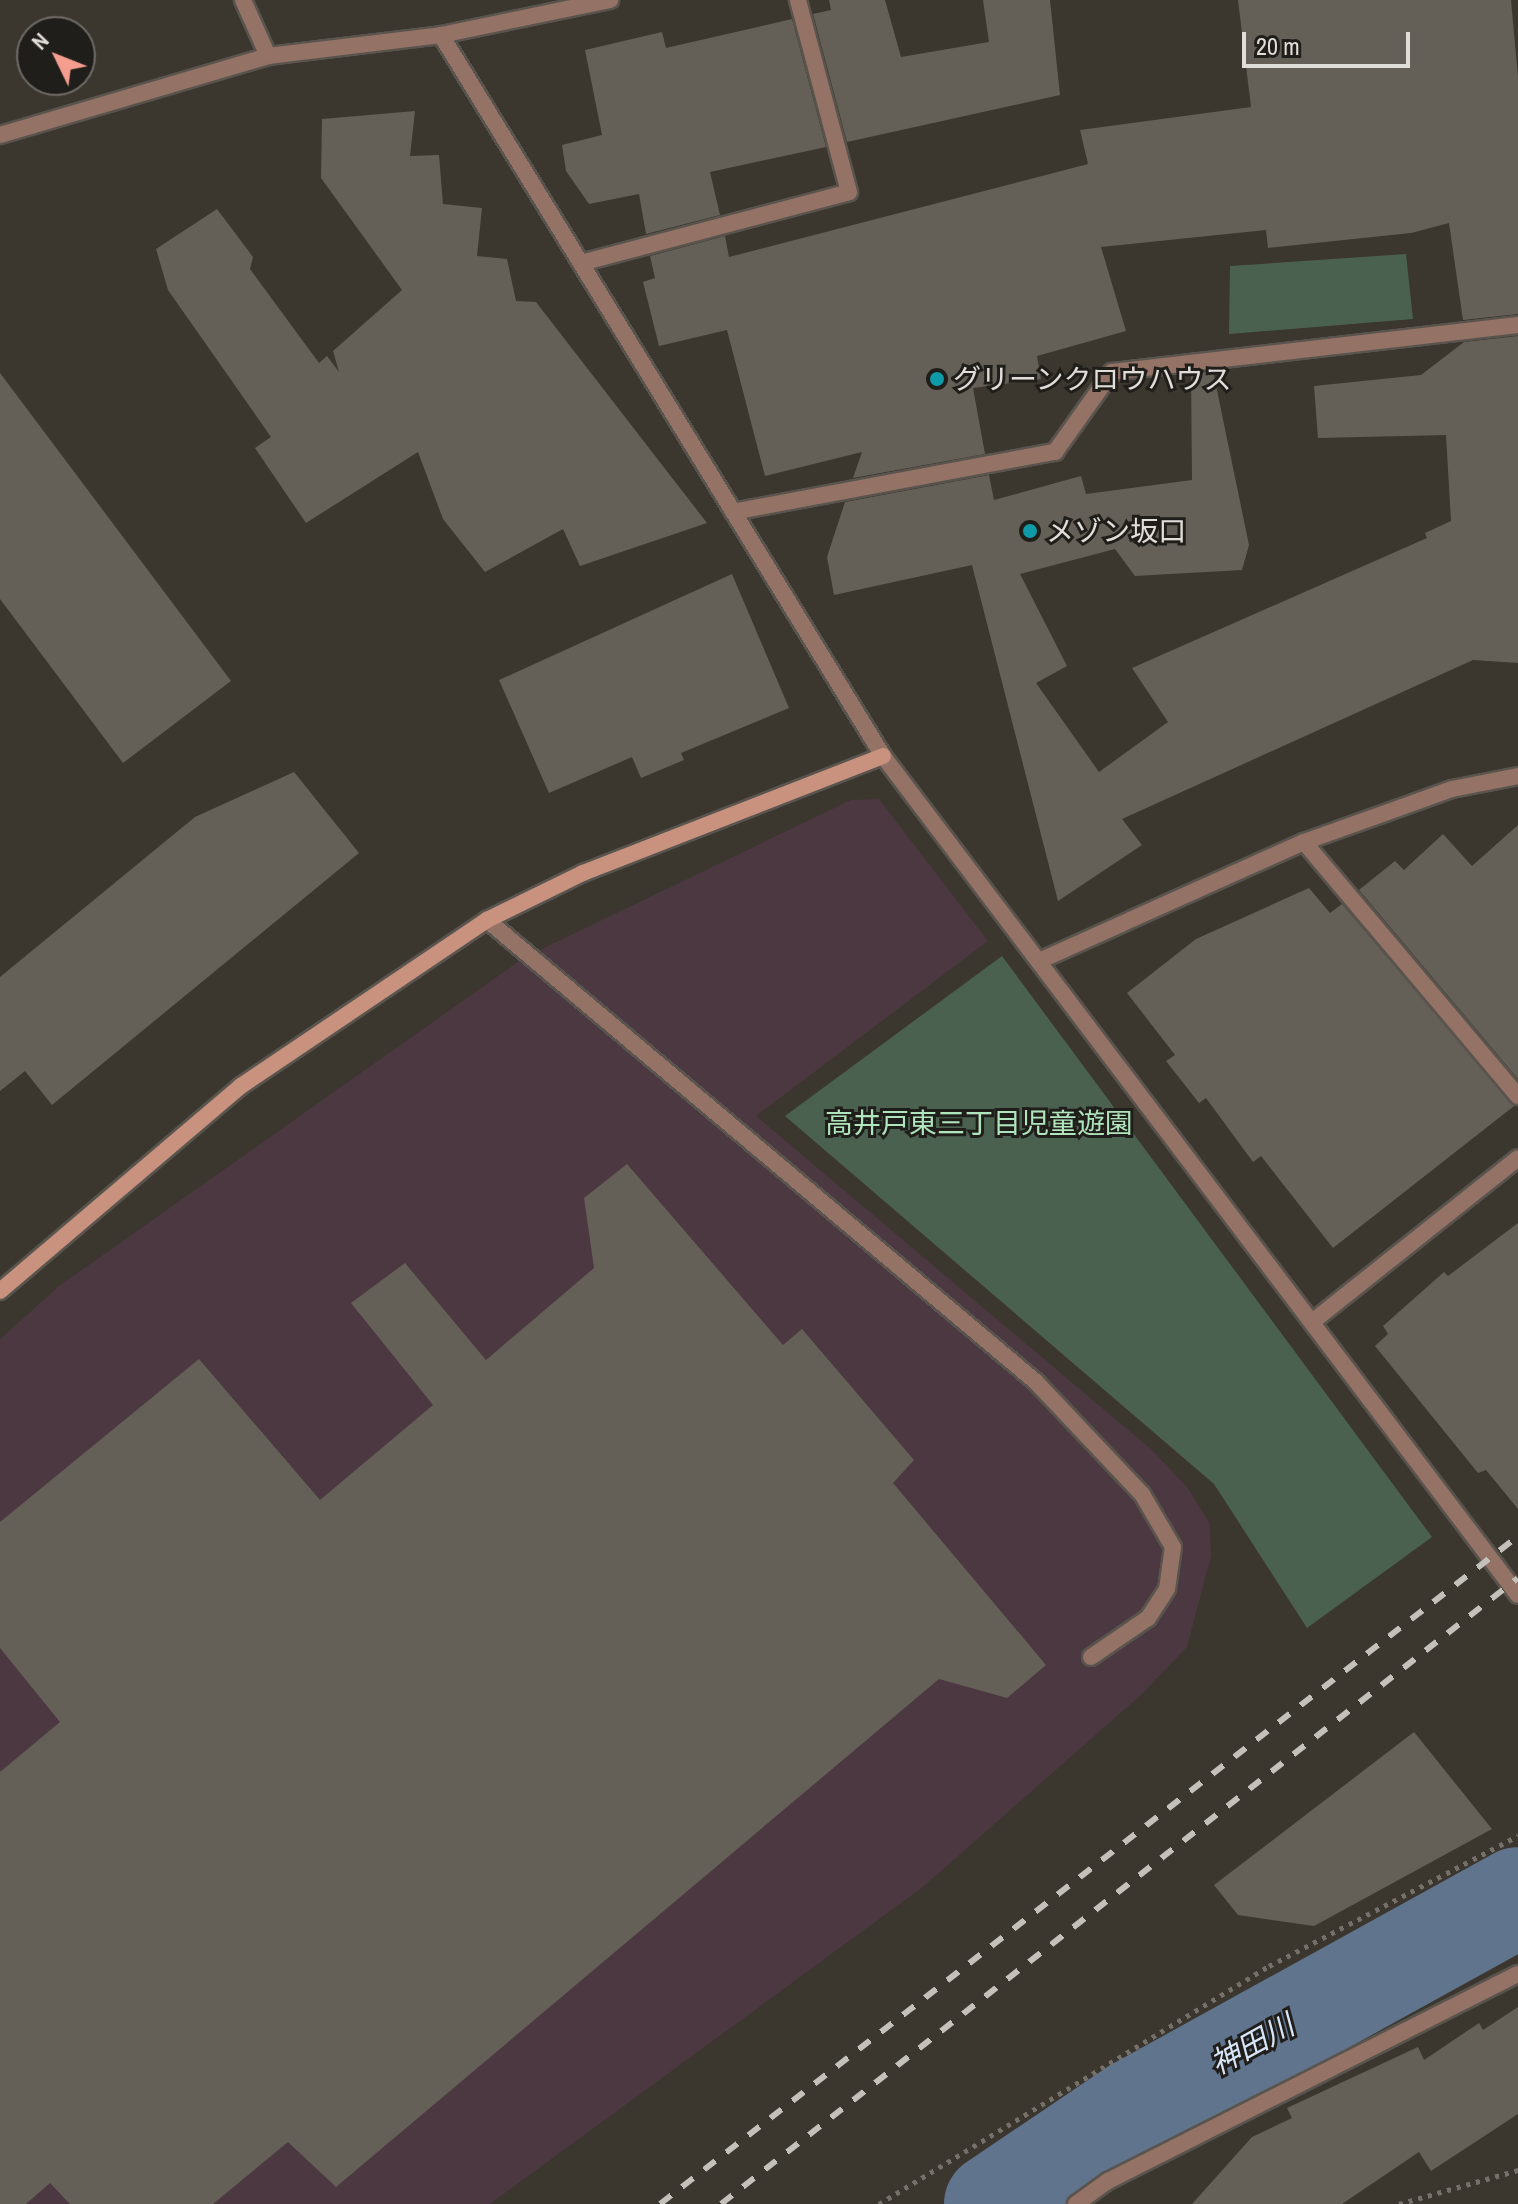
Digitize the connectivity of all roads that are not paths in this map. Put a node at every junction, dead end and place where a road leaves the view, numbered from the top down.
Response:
1 (243, 0) edge
2 (610, 0) edge
3 (798, 0) edge
4 (441, 35) junction
5 (268, 56) junction
6 (0, 135) edge
7 (581, 263) junction
8 (1518, 325) edge
9 (733, 512) junction
10 (883, 756) junction
11 (1518, 776) edge
12 (1304, 842) junction
13 (487, 920) junction
14 (1039, 961) junction
15 (1518, 1096) edge
16 (1518, 1158) edge
17 (0, 1291) edge
18 (1312, 1322) junction
19 (1518, 1595) edge
20 (1091, 1657) dead end
21 (1518, 1974) edge
22 (1076, 2204) edge

1 - 5 street
2 - 4 street
3 - 7 street
4 - 5 street
4 - 7 street
5 - 6 street
7 - 9 street
8 - 9 street
9 - 10 street
10 - 13 street
10 - 14 street
11 - 12 street
12 - 14 street
12 - 15 street
13 - 17 street
13 - 20 street
14 - 18 street
16 - 18 street
18 - 19 street
21 - 22 street

